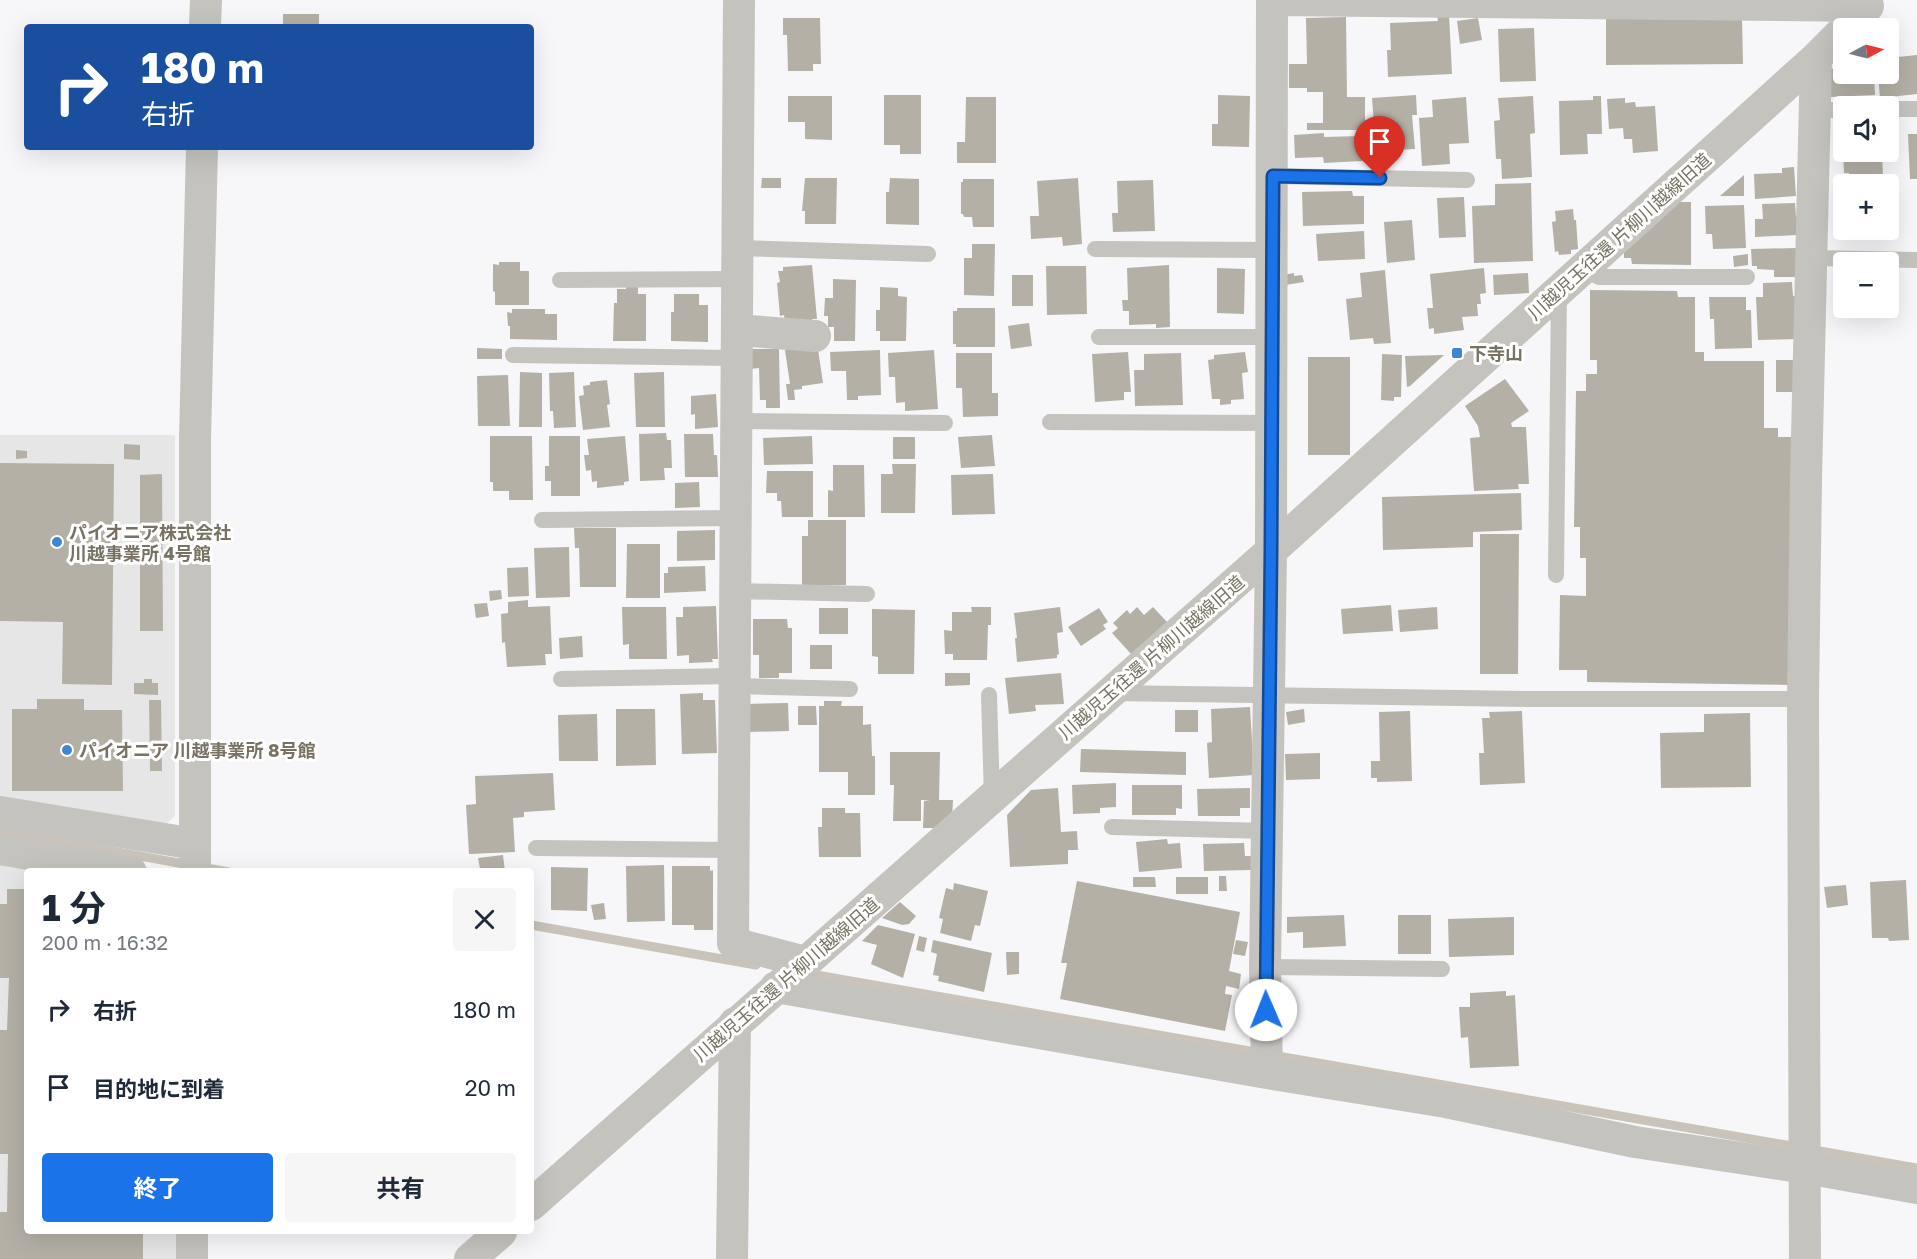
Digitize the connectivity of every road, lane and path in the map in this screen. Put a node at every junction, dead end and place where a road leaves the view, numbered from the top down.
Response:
1 (206, 0) edge
2 (739, 0) edge
3 (1272, 0) edge
4 (1811, 3) edge
5 (1871, 3) edge
6 (1855, 18) edge
7 (205, 24) edge
8 (1833, 40) edge
9 (1816, 58) junction
10 (1899, 109) edge
11 (1917, 109) edge
12 (1829, 110) edge
13 (202, 150) edge
14 (1273, 176) junction
15 (1467, 180) dead end
16 (737, 248) junction
17 (1095, 249) dead end
18 (1272, 250) junction
19 (928, 254) dead end
20 (1812, 258) junction
21 (1917, 260) edge
22 (1583, 268) junction
23 (1747, 277) dead end
24 (737, 279) junction
25 (560, 280) dead end
26 (1559, 290) junction
27 (815, 336) dead end
28 (1099, 337) dead end
29 (1272, 337) junction
30 (737, 344) junction
31 (513, 355) dead end
32 (736, 421) junction
33 (1050, 422) dead end
34 (945, 423) dead end
35 (1272, 423) junction
36 (736, 518) junction
37 (543, 520) dead end
38 (1271, 550) junction
39 (1556, 575) dead end
40 (735, 591) junction
41 (867, 594) dead end
42 (561, 679) dead end
43 (734, 681) junction
44 (850, 689) dead end
45 (1110, 693) junction
46 (989, 695) dead end
47 (1269, 696) junction
48 (1803, 699) junction
49 (992, 798) junction
50 (0, 812) edge
51 (1112, 827) dead end
52 (1266, 831) junction
53 (536, 848) dead end
54 (0, 849) edge
55 (733, 850) junction
56 (195, 858) edge
57 (108, 868) edge
58 (805, 962) junction
59 (1265, 967) junction
60 (1442, 969) dead end
61 (776, 987) junction
62 (735, 1023) junction
63 (1267, 1073) junction
64 (1806, 1168) junction
65 (1917, 1188) edge
66 (534, 1202) edge
67 (192, 1234) edge
68 (499, 1234) edge
69 (192, 1259) edge
70 (470, 1259) edge
71 (732, 1259) edge
72 (1805, 1259) edge

1 - 7 street
2 - 16 street
3 - 4 street
3 - 14 street
4 - 5 street
5 - 6 street, 川越児玉往還 片柳川越線旧道
8 - 9 street, 川越児玉往還 片柳川越線旧道
9 - 12 street
9 - 22 street, 川越児玉往還 片柳川越線旧道
10 - 11 lane
12 - 20 street
13 - 56 street
14 - 15 lane
14 - 18 street
16 - 19 lane
16 - 24 street
17 - 18 lane
18 - 29 street
20 - 21 lane
20 - 48 street
22 - 23 lane
22 - 26 street, 川越児玉往還 片柳川越線旧道
24 - 25 lane
24 - 30 street
26 - 38 street, 川越児玉往還 片柳川越線旧道
26 - 39 lane
27 - 30 street
28 - 29 lane
29 - 35 street
30 - 31 lane
30 - 32 street
32 - 34 lane
32 - 36 street
33 - 35 lane
35 - 38 street
36 - 37 lane
36 - 40 street
38 - 45 street, 川越児玉往還 片柳川越線旧道
38 - 47 street
40 - 41 lane
40 - 43 street
42 - 43 lane
43 - 44 lane
43 - 55 street
45 - 47 lane
45 - 49 street, 川越児玉往還 片柳川越線旧道
46 - 49 lane
47 - 48 lane
47 - 52 street
48 - 64 street
49 - 58 street, 川越児玉往還 片柳川越線旧道
50 - 56 street
51 - 52 lane
52 - 59 street
53 - 55 lane
54 - 57 street
55 - 58 street
58 - 61 street, 川越児玉往還 片柳川越線旧道
59 - 60 lane
59 - 63 street
61 - 62 street, 川越児玉往還 片柳川越線旧道
61 - 63 street
62 - 66 street, 川越児玉往還 片柳川越線旧道
62 - 71 street
63 - 64 street
64 - 65 street
64 - 72 street
67 - 69 street
68 - 70 street

